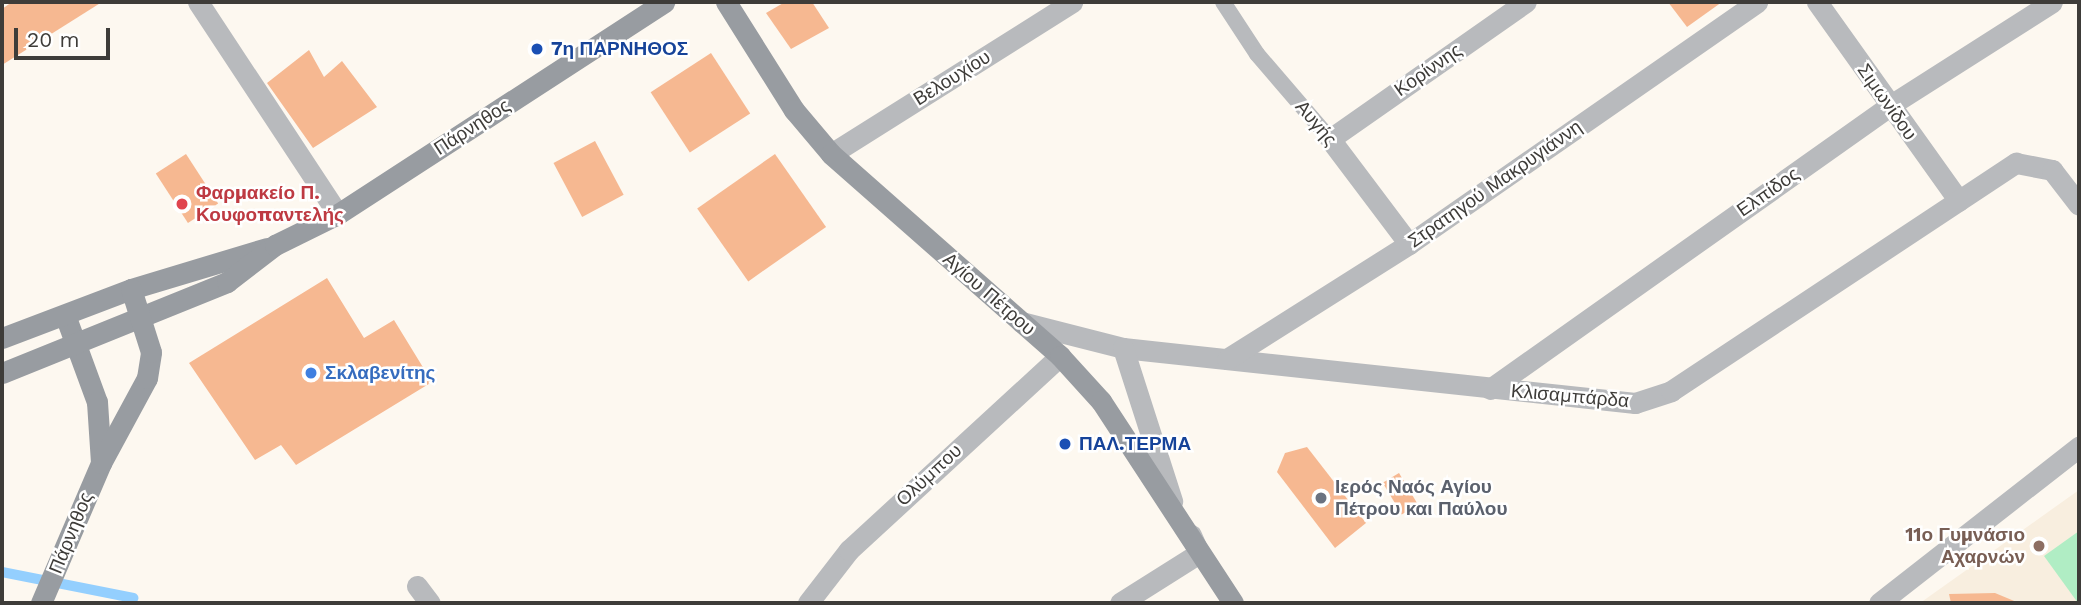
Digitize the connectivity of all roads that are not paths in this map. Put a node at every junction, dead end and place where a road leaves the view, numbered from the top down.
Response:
1 (198, 2) edge
2 (664, 2) edge
3 (726, 2) edge
4 (1072, 2) edge
5 (1223, 2) edge
6 (1526, 2) edge
7 (1757, 2) edge
8 (1817, 2) edge
9 (2052, 2) edge
10 (1889, 106) junction
11 (1330, 139) junction
12 (831, 154) junction
13 (1959, 201) junction
14 (2079, 205) edge
15 (338, 214) junction
16 (1409, 244) junction
17 (275, 246) junction
18 (131, 289) junction
19 (989, 296) junction
20 (65, 315) junction
21 (144, 321) junction
22 (2, 338) edge
23 (77, 347) junction
24 (1123, 348) junction
25 (1060, 356) junction
26 (1227, 359) junction
27 (2, 373) edge
28 (1490, 389) junction
29 (2079, 448) edge
30 (101, 463) junction
31 (1199, 553) junction
32 (417, 586) dead end
33 (41, 603) edge
34 (430, 603) edge
35 (808, 603) edge
36 (1120, 603) edge
37 (1233, 603) edge
38 (1879, 603) edge

1 - 15 street
2 - 15 main road, Πάρνηθος
3 - 12 main road, Αγίου Πέτρου
4 - 12 street, Βελουχίου
5 - 11 lane, Αυγής
6 - 11 street, Κορίννης
7 - 16 street, Στρατηγού Μακρυγιάννη
8 - 10 street, Σιμωνίδου
9 - 10 street, Ελπίδος
10 - 13 street, Σιμωνίδου
10 - 28 street, Ελπίδος
11 - 16 street, Αυγής
12 - 19 main road, Αγίου Πέτρου
13 - 14 street, Κλισαμπάρδα
13 - 28 street, Κλισαμπάρδα
15 - 17 main road, Πάρνηθος
16 - 26 street, Στρατηγού Μακρυγιάννη
17 - 18 main road, Πάρνηθος
17 - 21 main road, Πάρνηθος
18 - 20 main road, Πάρνηθος
18 - 21 main road, Πάρνηθος
19 - 24 street, Κλισαμπάρδα
19 - 25 main road, Αγίου Πέτρου
20 - 22 main road
20 - 23 main road, Πάρνηθος
21 - 23 main road, Πάρνηθος
21 - 30 main road, Πάρνηθος
23 - 27 main road
23 - 30 main road, Πάρνηθος
24 - 26 street, Κλισαμπάρδα
24 - 31 street
25 - 31 main road, Αγίου Πέτρου
25 - 35 street, Ολύμπου
26 - 28 street, Κλισαμπάρδα
29 - 38 street
30 - 33 main road, Πάρνηθος
31 - 36 street
31 - 37 main road, Αγίου Πέτρου
32 - 34 street

